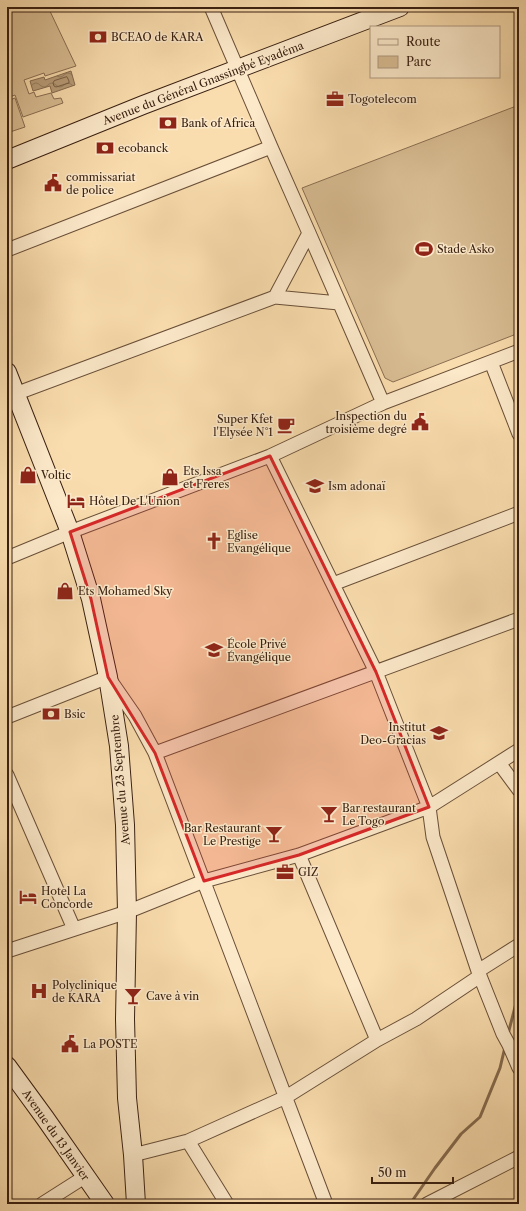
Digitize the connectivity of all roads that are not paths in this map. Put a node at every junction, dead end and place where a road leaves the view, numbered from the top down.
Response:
1 (211, 7) edge
2 (400, 7) edge
3 (238, 69) junction
4 (271, 147) junction
5 (7, 160) edge
6 (309, 233) junction
7 (7, 250) edge
8 (275, 297) junction
9 (339, 303) junction
10 (519, 351) edge
11 (491, 362) junction
12 (7, 372) edge
13 (11, 395) edge
14 (383, 403) junction
15 (519, 434) edge
16 (270, 456) junction
17 (519, 513) edge
18 (70, 532) junction
19 (7, 558) edge
20 (333, 584) junction
21 (519, 619) edge
22 (376, 672) junction
23 (108, 677) junction
24 (7, 717) edge
25 (519, 750) edge
26 (154, 753) junction
27 (499, 763) junction
28 (7, 775) edge
29 (519, 790) edge
30 (429, 807) junction
31 (299, 855) junction
32 (204, 881) junction
33 (127, 912) junction
34 (74, 929) junction
35 (519, 945) edge
36 (7, 951) edge
37 (479, 974) junction
38 (377, 1040) junction
39 (7, 1066) edge
40 (519, 1068) edge
41 (286, 1097) junction
42 (188, 1141) junction
43 (133, 1155) junction
44 (519, 1157) edge
45 (86, 1176) junction
46 (42, 1204) edge
47 (104, 1204) edge
48 (136, 1204) edge
49 (227, 1204) edge
50 (326, 1204) edge
51 (428, 1204) edge

1 - 3 street
2 - 3 main road, Avenue du Général Gnassingbé Eyadéma
3 - 4 street
3 - 5 main road, Avenue du Général Gnassingbé Eyadéma
4 - 6 street
4 - 7 street
6 - 8 street
6 - 9 street
8 - 9 street
8 - 13 street
9 - 14 street
10 - 11 street
11 - 14 street
11 - 15 street
12 - 13 main road, Avenue du 23 Septembre
13 - 18 main road, Avenue du 23 Septembre
14 - 16 street
16 - 18 street
16 - 20 street
17 - 20 street
18 - 19 street
18 - 23 main road, Avenue du 23 Septembre
20 - 22 street
21 - 22 street
22 - 26 street
22 - 30 street
23 - 24 street
23 - 26 street
23 - 33 main road, Avenue du 23 Septembre
25 - 27 street
26 - 32 street
27 - 29 street
27 - 30 street
28 - 34 street
30 - 31 street
30 - 37 street
31 - 32 street
31 - 38 street
32 - 33 street
32 - 41 street
33 - 34 street
33 - 43 main road, Avenue du 23 Septembre
34 - 36 street
35 - 37 street
37 - 38 street
37 - 40 street
38 - 41 street
39 - 45 main road, Avenue du 13 Janvier
41 - 42 street
41 - 50 street
42 - 43 street
42 - 49 street
43 - 48 main road, Avenue du 23 Septembre
44 - 51 street
45 - 46 street
45 - 47 main road, Avenue du 13 Janvier

